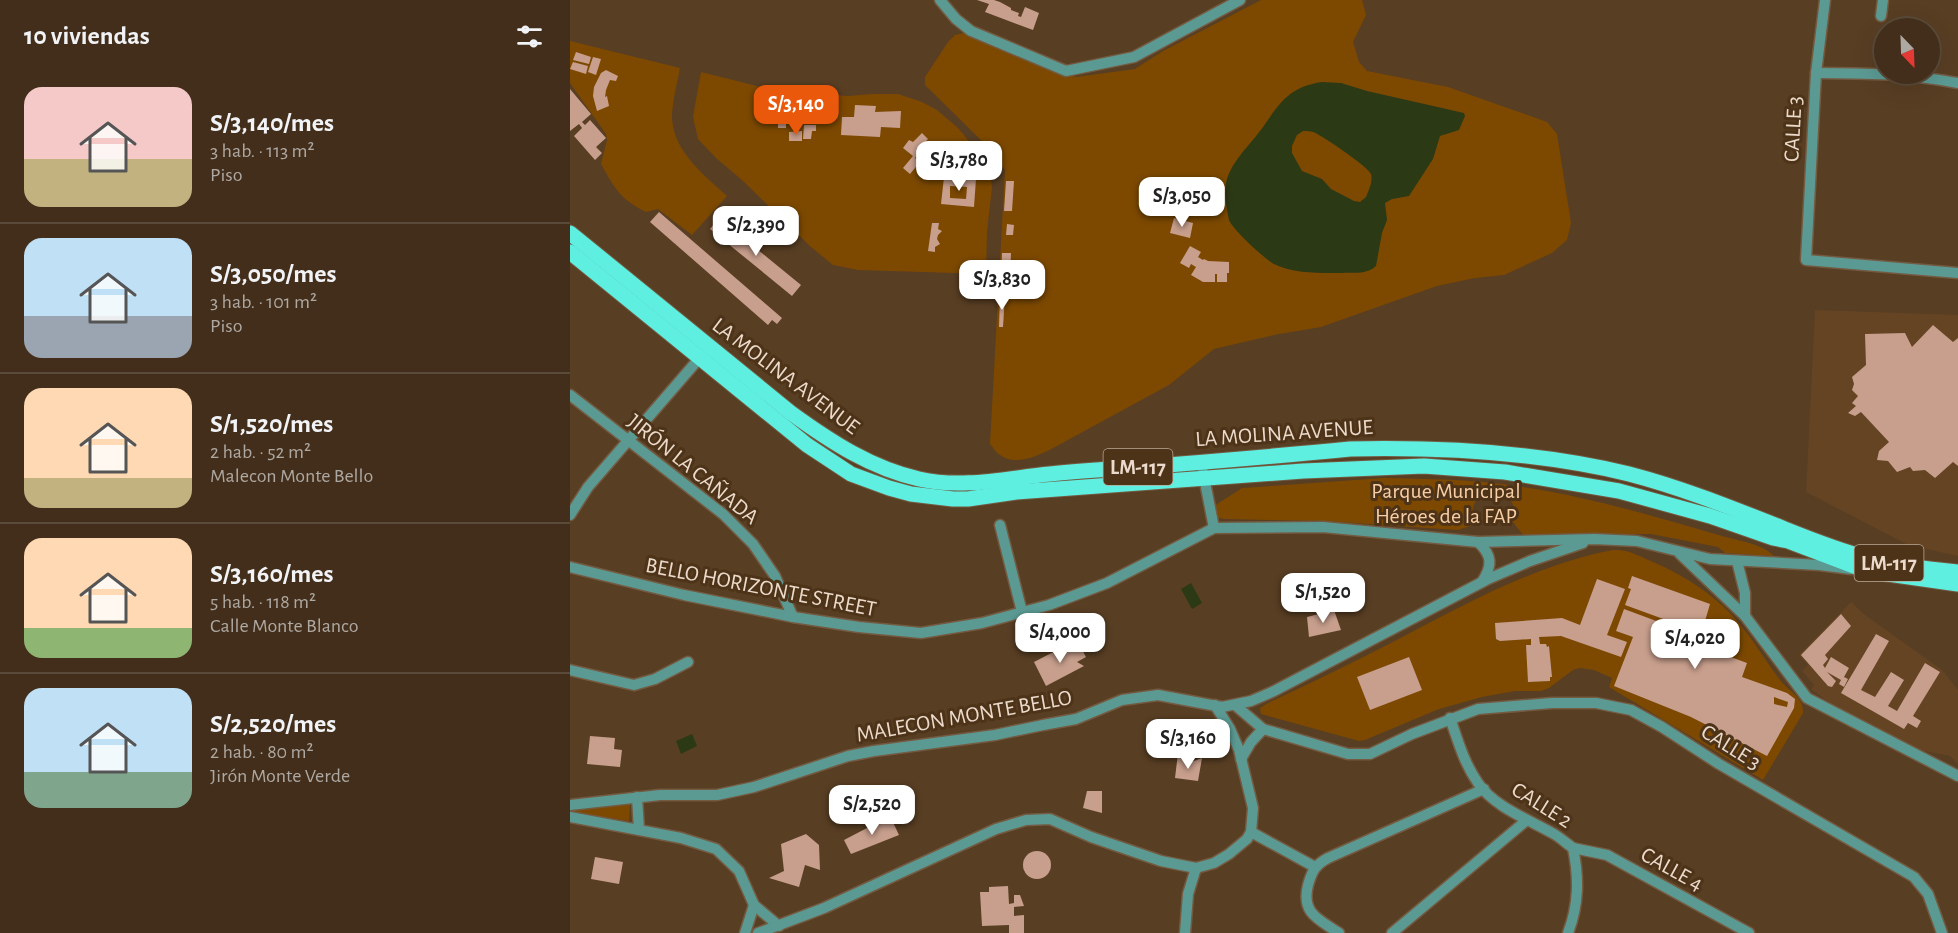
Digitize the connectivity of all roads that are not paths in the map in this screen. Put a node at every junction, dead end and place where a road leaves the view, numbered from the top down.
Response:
1 (940, 0) edge
2 (1240, 0) edge
3 (1825, 0) edge
4 (1883, 0) edge
5 (1881, 16) dead end
6 (1816, 73) junction
7 (1958, 83) edge
8 (570, 234) edge
9 (570, 252) edge
10 (1958, 273) edge
11 (704, 352) junction
12 (570, 395) edge
13 (627, 441) junction
14 (1203, 462) junction
15 (1203, 479) junction
16 (570, 515) edge
17 (1000, 525) dead end
18 (1214, 528) junction
19 (1594, 539) junction
20 (1478, 542) junction
21 (1679, 553) junction
22 (1737, 561) junction
23 (570, 567) edge
24 (1867, 571) junction
25 (1958, 574) edge
26 (1482, 582) junction
27 (1958, 584) edge
28 (1022, 612) junction
29 (1745, 616) junction
30 (793, 617) junction
31 (688, 662) dead end
32 (570, 670) edge
33 (1215, 705) junction
34 (1235, 705) junction
35 (1450, 718) junction
36 (1263, 729) junction
37 (1241, 759) junction
38 (1958, 776) edge
39 (1484, 789) junction
40 (638, 797) junction
41 (570, 805) edge
42 (570, 817) edge
43 (1527, 820) junction
44 (639, 830) junction
45 (1251, 832) junction
46 (1573, 848) junction
47 (1315, 867) junction
48 (1196, 868) junction
49 (754, 905) junction
50 (779, 926) junction
51 (745, 933) edge
52 (758, 933) edge
53 (1185, 933) edge
54 (1339, 933) edge
55 (1392, 933) edge
56 (1568, 933) edge
57 (1749, 933) edge
58 (1942, 933) edge

1 - 2 street
3 - 6 street, CALLE 3
4 - 5 street
6 - 7 street
6 - 10 street, CALLE 3
8 - 11 main road, LA MOLINA AVENUE / LM-117
9 - 11 main road, LA MOLINA AVENUE / LM-117
11 - 13 street
11 - 14 main road, LA MOLINA AVENUE / LM-117
11 - 15 main road, LA MOLINA AVENUE / LM-117
12 - 13 street, JIRÓN LA CAÑADA
13 - 16 street
13 - 30 street, JIRÓN LA CAÑADA
14 - 15 street
14 - 25 main road, LA MOLINA AVENUE / LM-117
15 - 18 street
15 - 24 main road, LA MOLINA AVENUE / LM-117
17 - 28 street
18 - 20 street
18 - 28 street, BELLO HORIZONTE STREET
19 - 20 street
19 - 21 street
19 - 26 street, MALECON MONTE BELLO
20 - 26 street
21 - 22 street
21 - 29 street
22 - 24 street
22 - 29 street
23 - 30 street, BELLO HORIZONTE STREET
24 - 25 main road
24 - 27 main road, LA MOLINA AVENUE / LM-117
26 - 34 street, MALECON MONTE BELLO
28 - 30 street, BELLO HORIZONTE STREET
29 - 38 street
31 - 32 street
33 - 34 street, MALECON MONTE BELLO
33 - 37 street
33 - 40 street, MALECON MONTE BELLO
34 - 36 street
35 - 36 street, CALLE 3
35 - 39 street, CALLE 2
35 - 58 street, CALLE 3
36 - 37 street
37 - 45 street
39 - 43 street, CALLE 2
39 - 47 street
40 - 41 street, MALECON MONTE BELLO
40 - 44 street
42 - 44 street
43 - 46 street, CALLE 2
43 - 55 street
44 - 49 street
45 - 47 street
45 - 48 street
46 - 56 street, CALLE 2
46 - 57 street, CALLE 4
47 - 54 street
48 - 50 street
48 - 53 street
49 - 50 street
49 - 51 street
50 - 52 street

